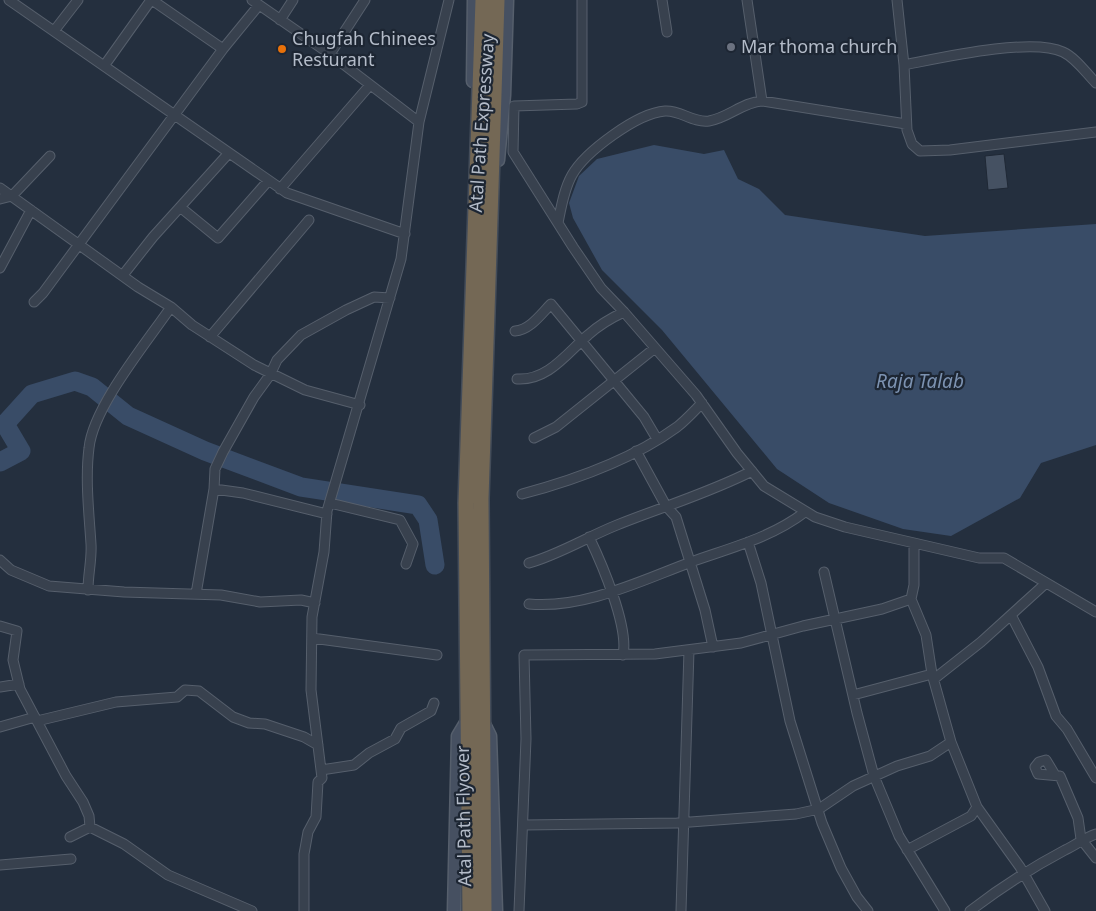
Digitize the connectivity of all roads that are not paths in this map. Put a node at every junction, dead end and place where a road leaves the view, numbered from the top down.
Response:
1 (9, 0) edge
2 (78, 0) edge
3 (152, 0) edge
4 (293, 0) edge
5 (365, 0) edge
6 (449, 0) edge
7 (474, 0) edge
8 (483, 0) edge
9 (497, 0) edge
10 (506, 0) edge
11 (582, 0) edge
12 (662, 0) edge
13 (747, 0) edge
14 (897, 0) edge
15 (255, 2) edge
16 (280, 20) junction
17 (54, 31) junction
18 (667, 32) dead end
19 (223, 49) junction
20 (330, 54) junction
21 (904, 64) junction
22 (104, 66) junction
23 (1096, 83) edge
24 (370, 85) junction
25 (762, 101) junction
26 (174, 115) junction
27 (419, 122) junction
28 (906, 124) junction
29 (1096, 132) edge
30 (228, 154) junction
31 (50, 156) dead end
32 (486, 156) junction
33 (268, 181) junction
34 (0, 188) edge
35 (280, 189) junction
36 (12, 196) junction
37 (0, 200) edge
38 (180, 207) junction
39 (31, 210) junction
40 (309, 220) dead end
41 (558, 223) junction
42 (405, 234) junction
43 (79, 244) junction
44 (483, 247) junction
45 (0, 268) edge
46 (123, 275) junction
47 (390, 298) junction
48 (34, 302) dead end
49 (171, 307) junction
50 (624, 312) junction
51 (516, 331) dead end
52 (210, 336) junction
53 (581, 341) junction
54 (656, 348) junction
55 (270, 375) junction
56 (517, 379) dead end
57 (616, 382) junction
58 (702, 403) junction
59 (360, 405) junction
60 (534, 438) dead end
61 (657, 439) junction
62 (636, 451) junction
63 (752, 471) junction
64 (214, 490) junction
65 (522, 494) dead end
66 (330, 503) junction
67 (666, 506) junction
68 (805, 512) junction
69 (327, 514) junction
70 (589, 537) junction
71 (748, 542) junction
72 (914, 543) junction
73 (474, 551) junction
74 (0, 560) edge
75 (529, 563) dead end
76 (689, 563) junction
77 (406, 564) dead end
78 (824, 572) dead end
79 (1045, 584) junction
80 (88, 590) junction
81 (611, 591) junction
82 (196, 594) junction
83 (911, 598) junction
84 (315, 603) junction
85 (529, 604) dead end
86 (1096, 612) edge
87 (1011, 615) junction
88 (835, 619) junction
89 (0, 626) edge
90 (772, 634) junction
91 (312, 638) junction
92 (713, 647) junction
93 (689, 650) junction
94 (437, 654) dead end
95 (623, 655) junction
96 (933, 677) junction
97 (19, 684) junction
98 (0, 687) edge
99 (853, 695) junction
100 (434, 703) dead end
101 (36, 719) junction
102 (474, 720) junction
103 (0, 727) edge
104 (951, 742) junction
105 (474, 744) junction
106 (318, 745) junction
107 (321, 770) junction
108 (1055, 775) dead end
109 (874, 776) junction
110 (1096, 778) edge
111 (977, 807) junction
112 (819, 809) junction
113 (683, 822) junction
114 (524, 825) junction
115 (90, 827) junction
116 (1096, 834) edge
117 (70, 837) dead end
118 (1082, 839) junction
119 (908, 850) junction
120 (1096, 858) edge
121 (71, 859) dead end
122 (0, 865) edge
123 (1023, 872) junction
124 (252, 911) edge
125 (304, 911) edge
126 (454, 911) edge
127 (470, 911) edge
128 (484, 911) edge
129 (496, 911) edge
130 (519, 911) edge
131 (681, 911) edge
132 (868, 911) edge
133 (945, 911) edge
134 (970, 911) edge
135 (1044, 911) edge

1 - 17 street
2 - 17 street
3 - 19 street
3 - 22 street
4 - 16 street
5 - 20 street
6 - 27 street
7 - 44 street
8 - 32 highway
9 - 32 highway
10 - 44 street, Atal Path Expressway
11 - 41 street
12 - 18 street
13 - 25 street
14 - 21 street
15 - 16 street
15 - 19 street
16 - 20 street
17 - 22 street
19 - 26 street
20 - 24 street
21 - 23 street
21 - 28 street
22 - 26 street
24 - 27 street
24 - 35 street
25 - 28 street
25 - 41 street
26 - 30 street
26 - 43 street
27 - 42 street
28 - 29 street
30 - 33 street
30 - 38 street
31 - 36 street
32 - 44 highway
33 - 35 street
33 - 38 street
34 - 36 street
35 - 42 street
36 - 37 street
36 - 39 street
38 - 46 street
39 - 43 street
39 - 45 street
40 - 52 street
41 - 50 street
42 - 47 street
43 - 46 street
43 - 48 street
44 - 73 highway
44 - 73 highway
46 - 49 street
47 - 55 street
47 - 59 street
49 - 52 street
49 - 80 street
50 - 53 street
50 - 54 street
51 - 53 street
52 - 55 street
53 - 56 street
53 - 57 street
54 - 57 street
54 - 58 street
55 - 59 street
55 - 64 street
57 - 60 street
57 - 61 street
58 - 61 street
58 - 63 street
59 - 66 street
61 - 62 street
62 - 65 street
62 - 67 street
63 - 67 street
63 - 68 street
64 - 69 street
64 - 82 street
66 - 69 street
66 - 77 street
67 - 70 street
67 - 76 street
68 - 71 street
68 - 72 street
69 - 84 street
70 - 75 street
70 - 81 street
71 - 76 street
71 - 90 street
72 - 79 street
72 - 83 street
73 - 102 highway, Atal Path Flyover
74 - 80 street
76 - 81 street
76 - 92 street
78 - 88 street
79 - 86 street
79 - 87 street
80 - 82 street
81 - 85 street
81 - 95 street
82 - 84 street
83 - 88 street
83 - 96 street
84 - 91 street
87 - 96 street
87 - 110 street
88 - 90 street
88 - 99 street
89 - 97 street
90 - 92 street
90 - 112 street
91 - 94 street
91 - 106 street
92 - 93 street
93 - 95 street
93 - 113 street
95 - 114 street
96 - 99 street
96 - 104 street
97 - 98 street
97 - 101 street
99 - 109 street
100 - 107 street
101 - 103 street
101 - 106 street
101 - 115 street
102 - 105 highway, Atal Path Flyover
102 - 126 street
102 - 129 street
104 - 109 street
104 - 111 street
105 - 127 highway, Atal Path Flyover
105 - 128 highway, Atal Path Flyover
106 - 107 street
107 - 125 street
108 - 118 street
109 - 112 street
109 - 119 street
111 - 119 street
111 - 123 street
112 - 113 street
112 - 132 street
113 - 114 street
113 - 131 street
114 - 130 street
115 - 117 street
115 - 124 street
116 - 118 street
118 - 120 street
118 - 123 street
119 - 133 street
121 - 122 street
123 - 134 street
123 - 135 street

